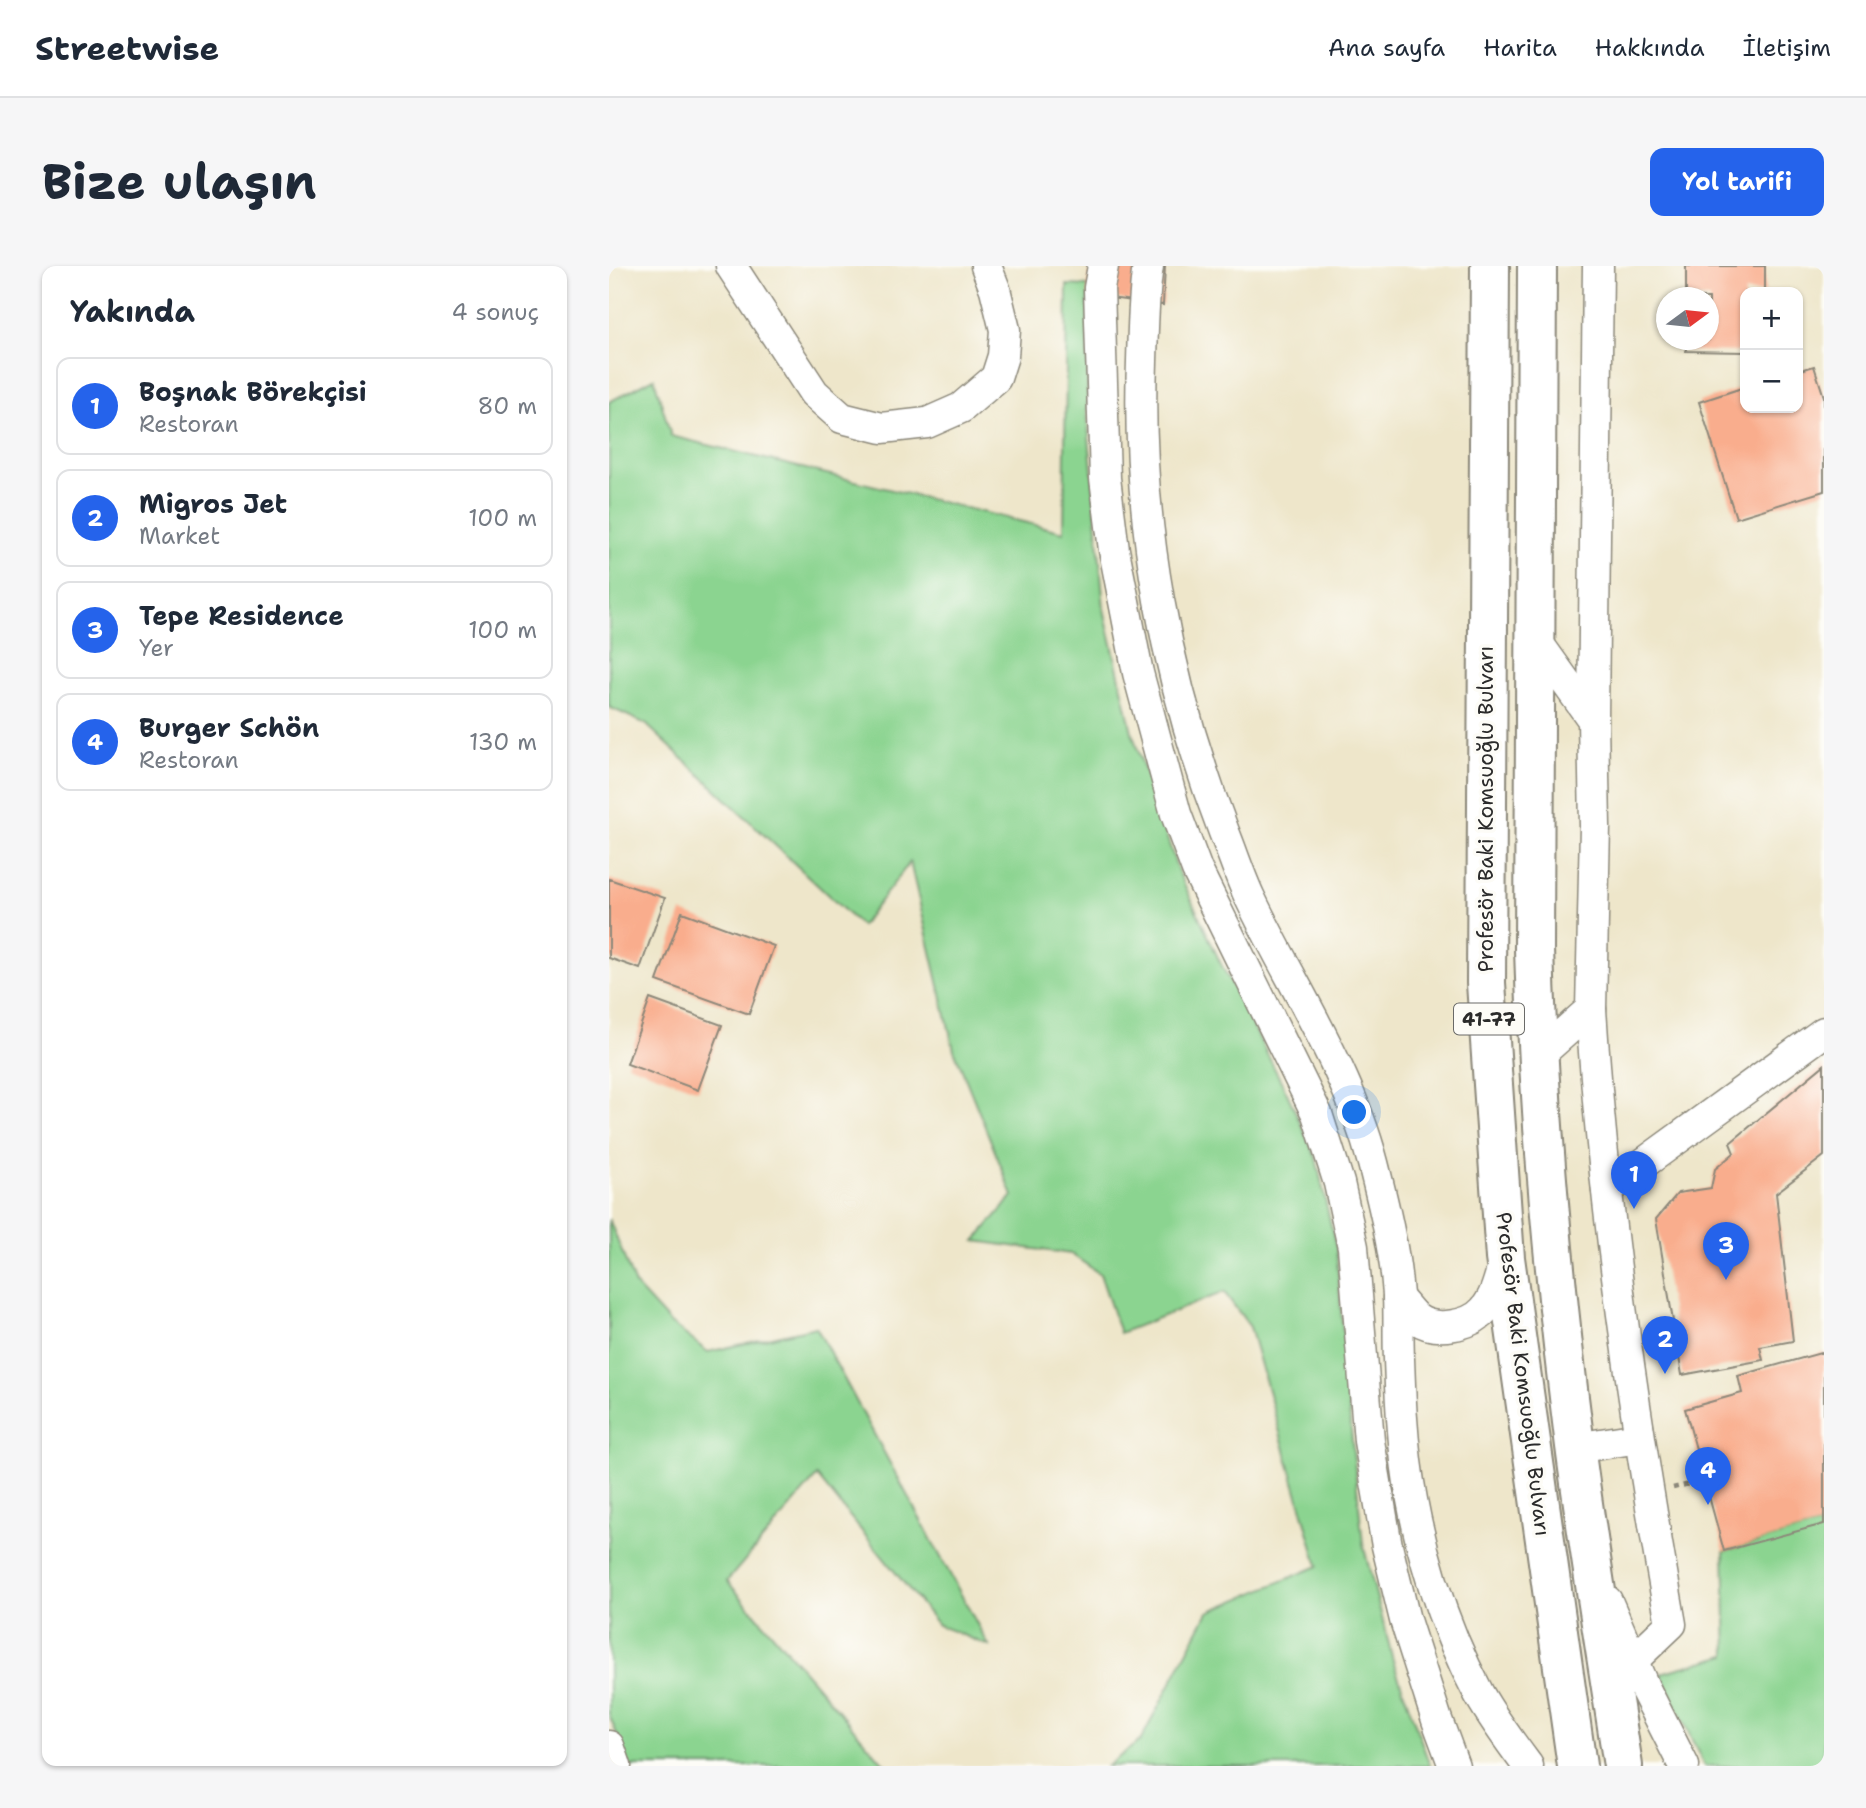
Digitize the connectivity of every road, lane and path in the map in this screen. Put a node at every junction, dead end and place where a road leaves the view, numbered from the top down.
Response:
1 (731, 266) edge
2 (986, 266) edge
3 (1103, 266) edge
4 (1148, 266) edge
5 (1490, 266) edge
6 (1537, 266) edge
7 (1598, 266) edge
8 (1535, 639) junction
9 (1593, 720) junction
10 (1591, 1009) junction
11 (1824, 1032) edge
12 (1537, 1057) junction
13 (1607, 1190) junction
14 (1505, 1258) junction
15 (1398, 1298) junction
16 (1639, 1437) junction
17 (1575, 1448) junction
18 (1621, 1671) junction
19 (609, 1746) edge
20 (616, 1766) edge
21 (1454, 1766) edge
22 (1528, 1766) edge
23 (1577, 1766) edge
24 (1623, 1766) edge
25 (1684, 1766) edge

1 - 2 street
3 - 21 street
4 - 15 street
5 - 14 highway, Profesör Baki Komsuoğlu Bulvarı / 41-77
6 - 8 highway, Profesör Baki Komsuoğlu Bulvarı / 41-77
7 - 9 street
8 - 9 street
8 - 12 highway, Profesör Baki Komsuoğlu Bulvarı / 41-77
9 - 10 street
10 - 12 street
10 - 13 street
11 - 13 street
12 - 17 highway, Profesör Baki Komsuoğlu Bulvarı / 41-77
13 - 16 street
14 - 15 street
14 - 23 highway, Profesör Baki Komsuoğlu Bulvarı / 41-77
15 - 22 street
16 - 17 street
16 - 18 street
17 - 18 highway, Profesör Baki Komsuoğlu Bulvarı / 41-77
18 - 24 highway, Profesör Baki Komsuoğlu Bulvarı / 41-77
18 - 25 street
19 - 20 street

